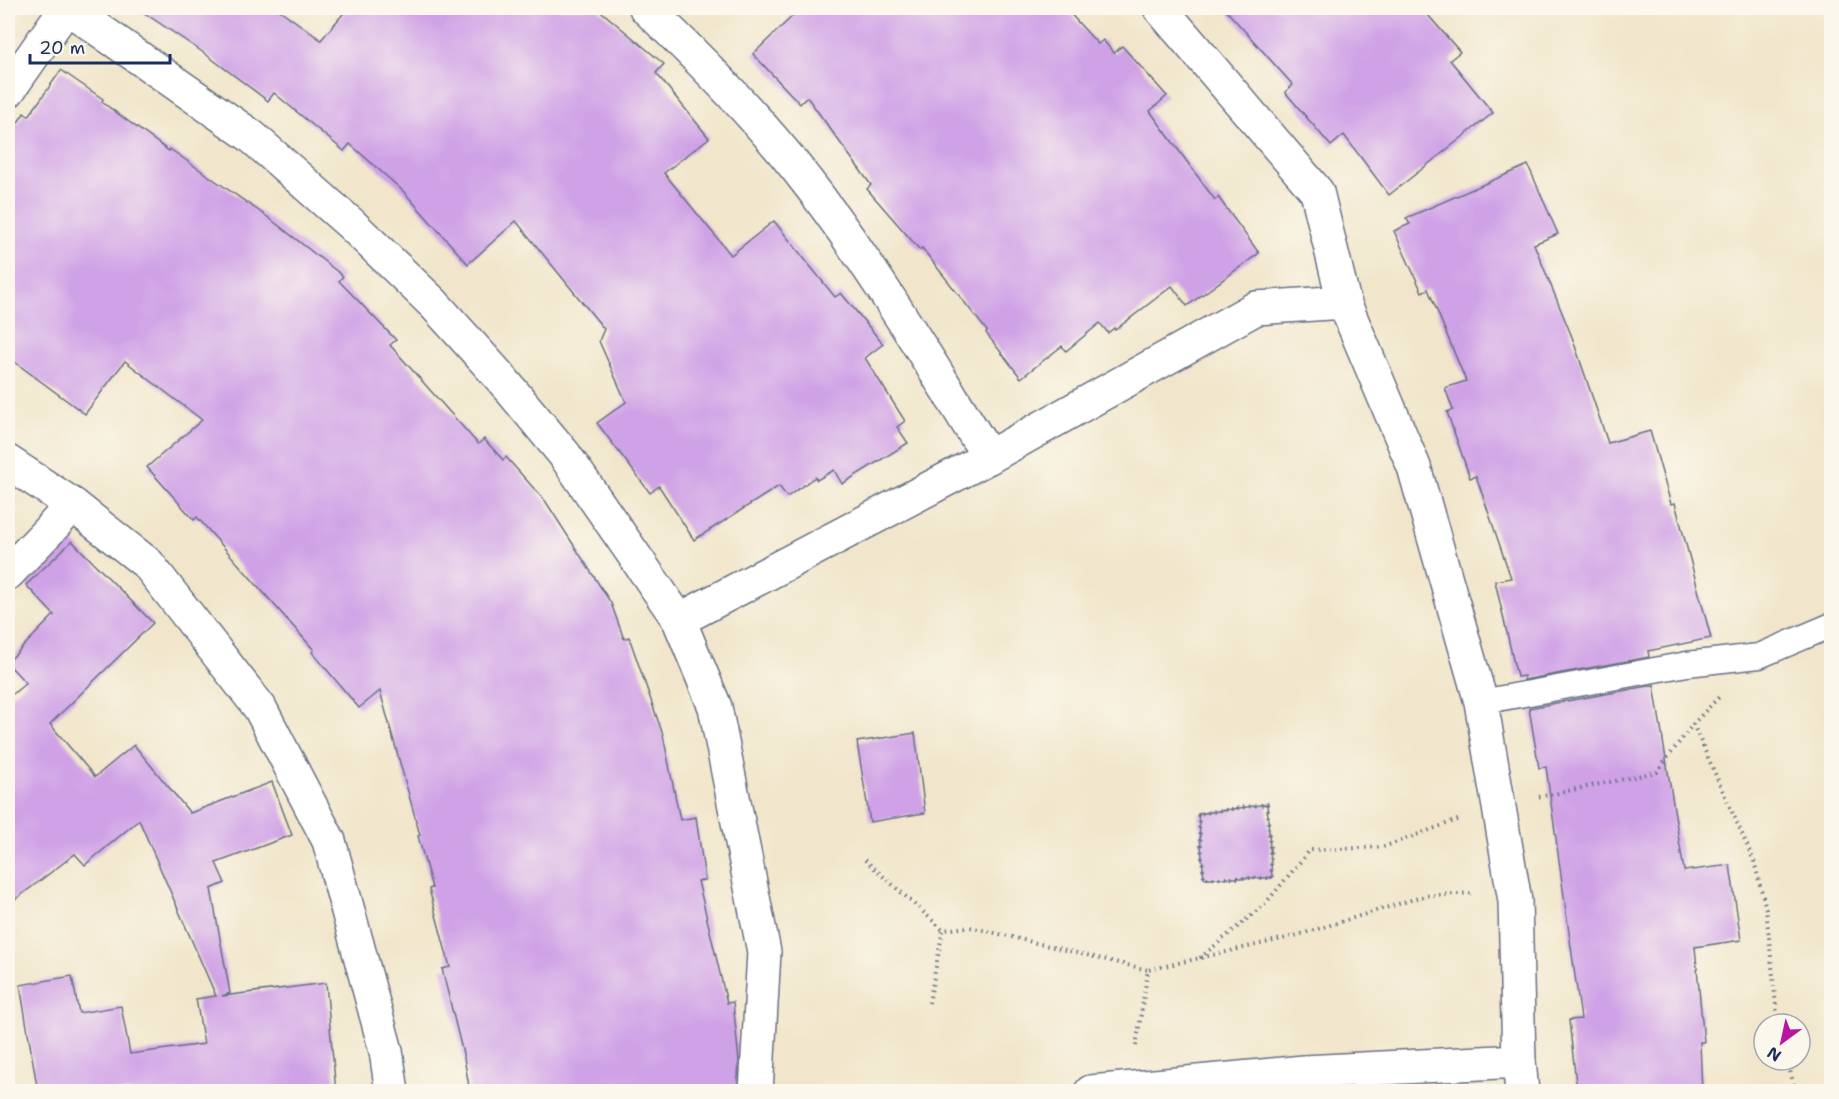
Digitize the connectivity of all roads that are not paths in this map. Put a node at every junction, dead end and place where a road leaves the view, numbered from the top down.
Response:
1 (67, 8) edge
2 (646, 8) edge
3 (1160, 8) edge
4 (8, 91) edge
5 (1344, 302) junction
6 (989, 457) junction
7 (8, 462) edge
8 (73, 505) junction
9 (8, 573) edge
10 (679, 620) junction
11 (1832, 626) edge
12 (1482, 702) junction
13 (1520, 1076) edge
14 (1129, 1090) edge
15 (392, 1092) edge
16 (756, 1092) edge
17 (1091, 1092) edge

1 - 4 street
1 - 10 street
2 - 6 street
3 - 5 street
5 - 6 street
5 - 12 street
6 - 10 street
7 - 8 street
8 - 9 street
8 - 15 street
10 - 16 street
11 - 12 lane
12 - 13 street
13 - 14 street
14 - 17 street

